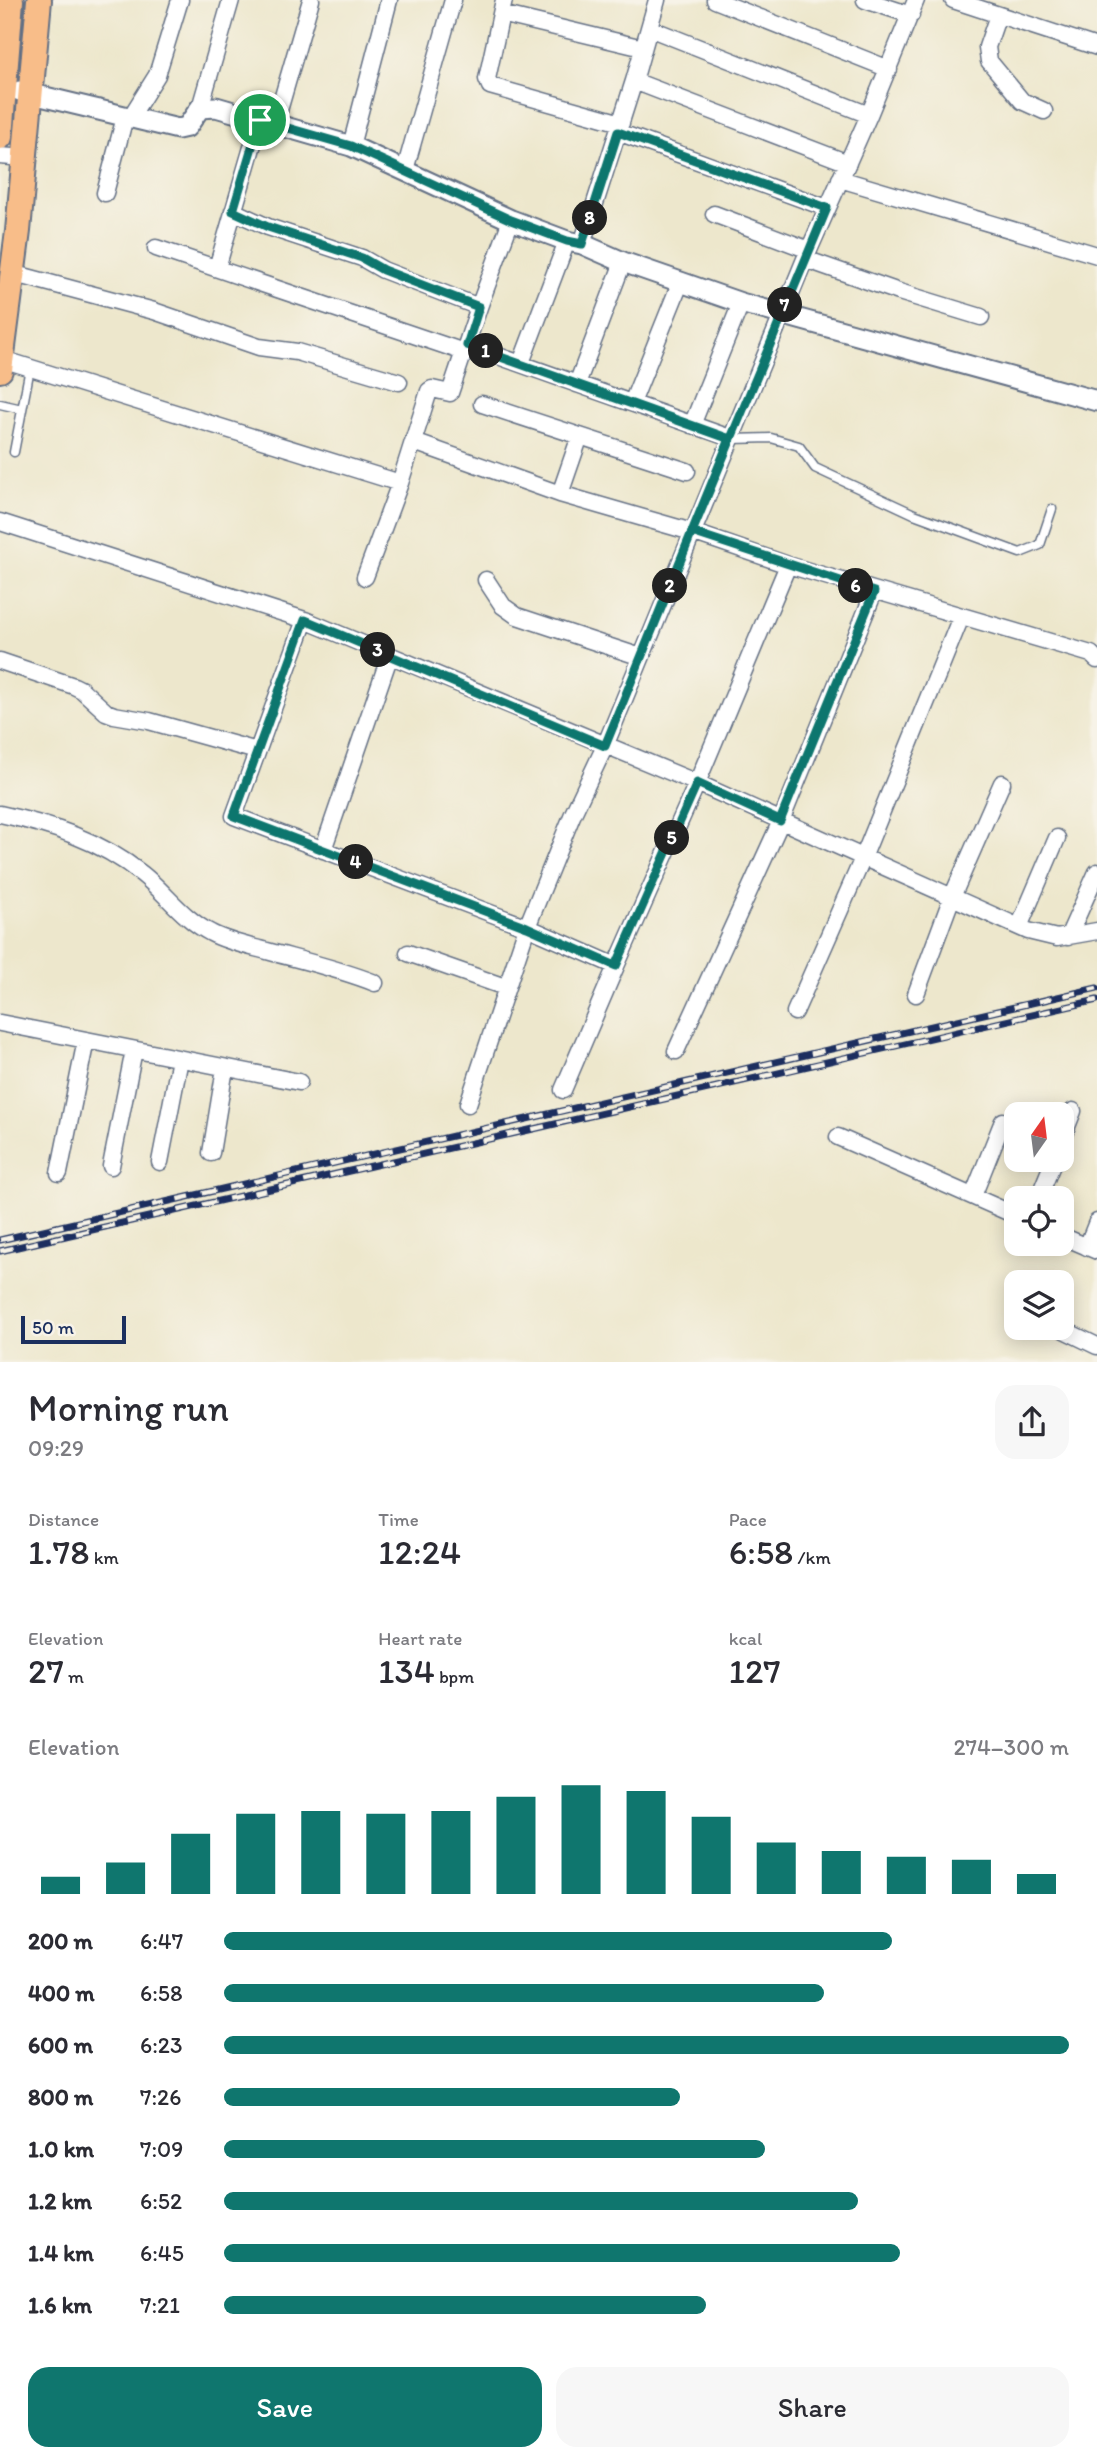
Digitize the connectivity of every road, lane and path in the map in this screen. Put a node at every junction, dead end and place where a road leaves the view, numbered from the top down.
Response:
1 (11, 0) edge
2 (39, 0) edge
3 (180, 0) edge
4 (230, 0) edge
5 (311, 0) edge
6 (389, 0) edge
7 (453, 0) edge
8 (657, 0) edge
9 (715, 0) edge
10 (865, 0) edge
11 (953, 0) edge
12 (502, 7) edge
13 (913, 7) edge
14 (998, 15) junction
15 (649, 28) junction
16 (1097, 47) edge
17 (643, 48) junction
18 (889, 69) junction
19 (634, 81) junction
20 (1, 84) edge
21 (30, 95) junction
22 (200, 107) junction
23 (1044, 111) dead end
24 (869, 115) junction
25 (128, 117) junction
26 (268, 122) junction
27 (619, 128) junction
28 (0, 137) edge
29 (351, 146) junction
30 (12, 157) edge
31 (848, 163) junction
32 (405, 170) junction
33 (840, 179) junction
34 (105, 193) dead end
35 (827, 208) junction
36 (233, 211) junction
37 (714, 214) dead end
38 (511, 220) junction
39 (575, 242) junction
40 (156, 248) dead end
41 (806, 254) junction
42 (1097, 255) edge
43 (623, 262) junction
44 (217, 268) junction
45 (12, 273) junction
46 (681, 281) junction
47 (741, 303) junction
48 (479, 307) junction
49 (781, 314) junction
50 (981, 317) dead end
51 (465, 348) junction
52 (521, 363) junction
53 (1, 365) edge
54 (30, 368) junction
55 (399, 382) dead end
56 (577, 384) junction
57 (1097, 401) edge
58 (632, 403) junction
59 (0, 404) edge
60 (482, 404) dead end
61 (22, 409) junction
62 (692, 425) junction
63 (580, 436) junction
64 (730, 439) junction
65 (414, 442) junction
66 (14, 452) dead end
67 (687, 471) dead end
68 (400, 483) junction
69 (560, 494) junction
70 (1052, 509) dead end
71 (0, 523) edge
72 (692, 532) junction
73 (788, 565) junction
74 (365, 577) dead end
75 (486, 580) dead end
76 (874, 592) junction
77 (961, 617) junction
78 (305, 620) junction
79 (390, 655) junction
80 (642, 657) junction
81 (1097, 660) edge
82 (0, 662) edge
83 (605, 746) junction
84 (257, 751) junction
85 (697, 783) junction
86 (1002, 783) dead end
87 (0, 814) edge
88 (780, 821) junction
89 (1057, 838) dead end
90 (323, 850) junction
91 (863, 858) junction
92 (1097, 872) edge
93 (951, 897) junction
94 (527, 927) junction
95 (1019, 927) junction
96 (1097, 931) edge
97 (1068, 937) junction
98 (408, 953) dead end
99 (616, 966) junction
100 (375, 983) dead end
101 (505, 987) junction
102 (916, 994) dead end
103 (795, 1012) dead end
104 (0, 1023) edge
105 (86, 1040) junction
106 (134, 1050) junction
107 (676, 1051) dead end
108 (180, 1059) junction
109 (225, 1068) junction
110 (299, 1082) dead end
111 (564, 1090) dead end
112 (468, 1104) dead end
113 (1003, 1121) dead end
114 (838, 1137) dead end
115 (211, 1153) dead end
116 (160, 1163) dead end
117 (111, 1166) dead end
118 (60, 1173) dead end
119 (973, 1196) junction
120 (1004, 1210) edge
121 (1097, 1222) edge
122 (1074, 1241) edge
123 (1092, 1249) edge
124 (1074, 1335) edge
125 (1097, 1346) edge

1 - 20 main road
2 - 21 main road
3 - 25 street
4 - 22 street
5 - 26 street
6 - 29 street
7 - 32 street
8 - 15 street
9 - 18 street
10 - 13 street
11 - 14 street
12 - 17 street
12 - 27 street
13 - 18 street
14 - 16 street
14 - 23 street
15 - 17 street
15 - 24 street
17 - 19 street
18 - 24 street
19 - 27 street
19 - 31 street
20 - 21 street
20 - 28 main road
21 - 25 street
21 - 30 main road
22 - 25 street
22 - 26 street
24 - 31 street
25 - 34 street
26 - 29 street
26 - 36 street
27 - 35 street
27 - 39 street
29 - 32 street
30 - 45 main road
31 - 33 street
32 - 38 street
33 - 35 street
33 - 42 street
35 - 41 street
36 - 44 street
36 - 48 street
37 - 41 street
38 - 39 street
38 - 48 street
39 - 43 street
39 - 52 street
40 - 44 street
41 - 49 street
41 - 50 street
43 - 46 street
43 - 56 street
44 - 51 street
45 - 53 main road
45 - 55 street
46 - 47 street
46 - 58 street
47 - 49 street
47 - 62 street
48 - 51 street
49 - 57 street
49 - 64 street
51 - 52 street
51 - 65 street
52 - 56 street
53 - 54 street
54 - 61 lane
54 - 68 street
56 - 58 street
58 - 62 street
59 - 61 lane
60 - 63 street
61 - 66 lane
62 - 64 street
63 - 67 street
63 - 69 street
64 - 70 lane
64 - 72 street
65 - 68 street
65 - 69 street
68 - 74 street
69 - 72 street
71 - 78 street
72 - 73 street
72 - 80 street
73 - 76 street
73 - 85 street
75 - 80 street
76 - 77 street
76 - 88 street
77 - 81 street
77 - 91 street
78 - 79 street
78 - 84 street
79 - 83 street
79 - 90 street
80 - 83 street
82 - 84 street
83 - 85 street
83 - 94 street
84 - 90 street
85 - 88 street
85 - 99 street
86 - 93 street
87 - 100 street
88 - 91 street
88 - 107 street
89 - 95 street
90 - 94 street
91 - 93 street
91 - 103 street
92 - 97 street
93 - 95 street
93 - 102 street
94 - 99 street
94 - 101 street
95 - 97 street
96 - 97 street
98 - 101 street
99 - 111 street
101 - 112 street
104 - 105 street
105 - 106 street
105 - 118 street
106 - 108 street
106 - 117 street
108 - 109 street
108 - 116 street
109 - 110 street
109 - 115 street
113 - 119 street
114 - 119 street
119 - 120 street
121 - 123 street
122 - 123 street
124 - 125 street

